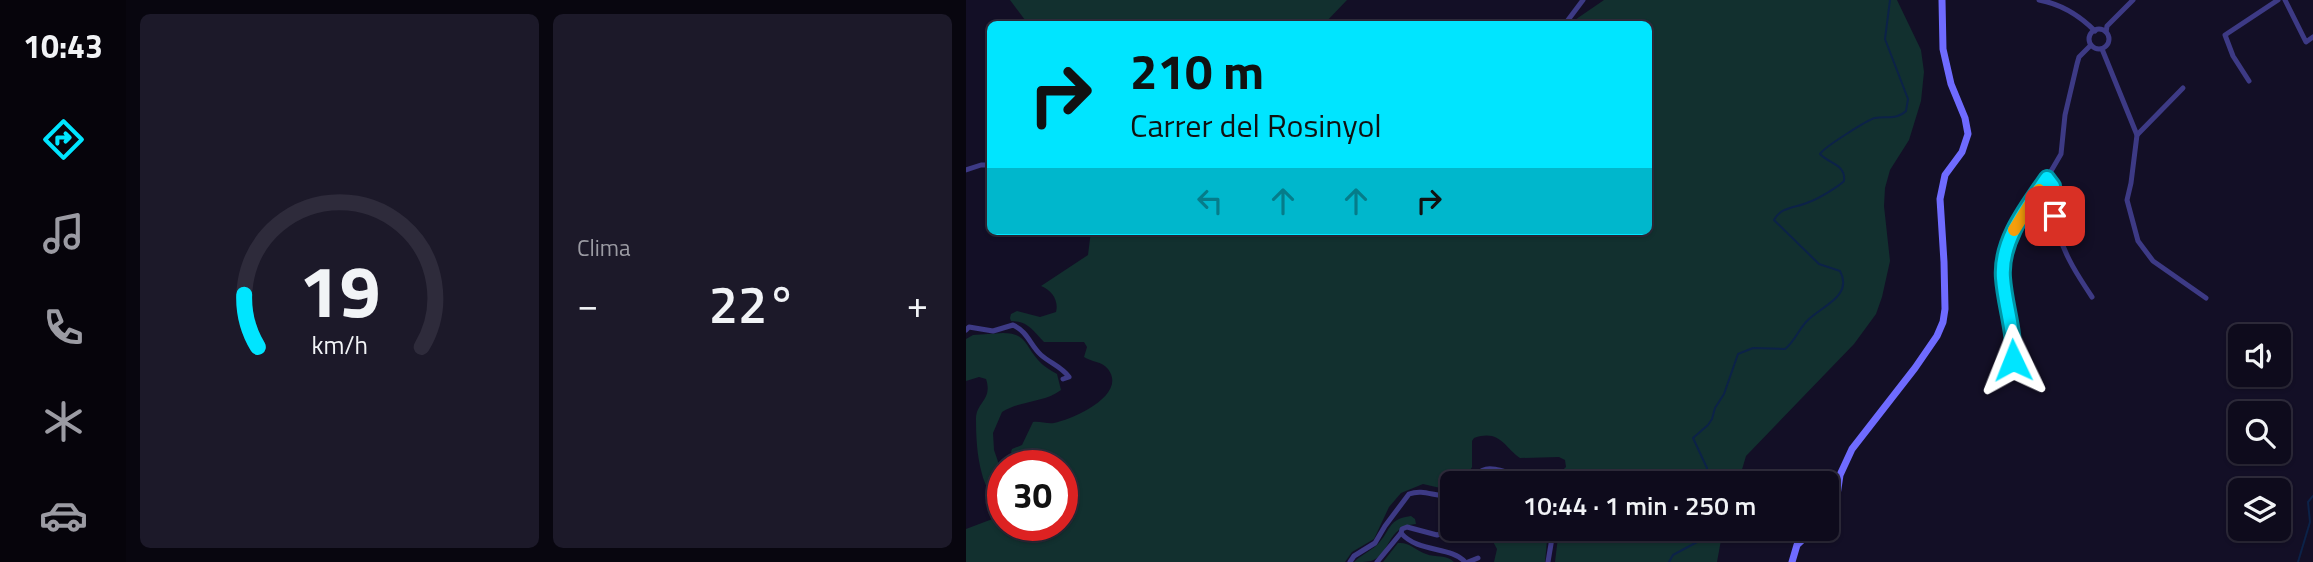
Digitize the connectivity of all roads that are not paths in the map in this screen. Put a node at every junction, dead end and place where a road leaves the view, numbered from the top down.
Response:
1 (1583, 0) edge
2 (1942, 0) edge
3 (2039, 0) edge
4 (2133, 0) edge
5 (2278, 0) edge
6 (2286, 0) edge
7 (1567, 21) edge
8 (2095, 31) junction
9 (2106, 32) junction
10 (2313, 37) edge
11 (2091, 45) junction
12 (2102, 49) junction
13 (2249, 81) dead end
14 (2183, 88) dead end
15 (2137, 135) junction
16 (987, 165) edge
17 (966, 170) edge
18 (2047, 178) junction
19 (2092, 297) dead end
20 (2206, 298) dead end
21 (966, 330) edge
22 (2009, 378) dead end
23 (1063, 379) dead end
24 (1482, 471) edge
25 (1500, 471) edge
26 (1839, 482) edge
27 (1440, 496) edge
28 (1401, 533) junction
29 (1440, 534) edge
30 (1552, 541) edge
31 (1801, 541) edge
32 (1478, 558) dead end
33 (1350, 562) edge
34 (1377, 562) edge
35 (1467, 562) edge
36 (1548, 562) edge
37 (1792, 562) edge

1 - 7 street
2 - 26 street
3 - 8 street
4 - 9 street
5 - 13 street
6 - 10 street
8 - 9 street
8 - 11 street
9 - 12 street
11 - 12 street
11 - 18 street
12 - 15 street
14 - 15 street
15 - 20 street
16 - 17 street
18 - 19 street
18 - 22 street
21 - 23 street
24 - 25 street
27 - 33 street
28 - 29 street
28 - 34 street
28 - 35 street
30 - 36 street
31 - 37 street
32 - 35 street

